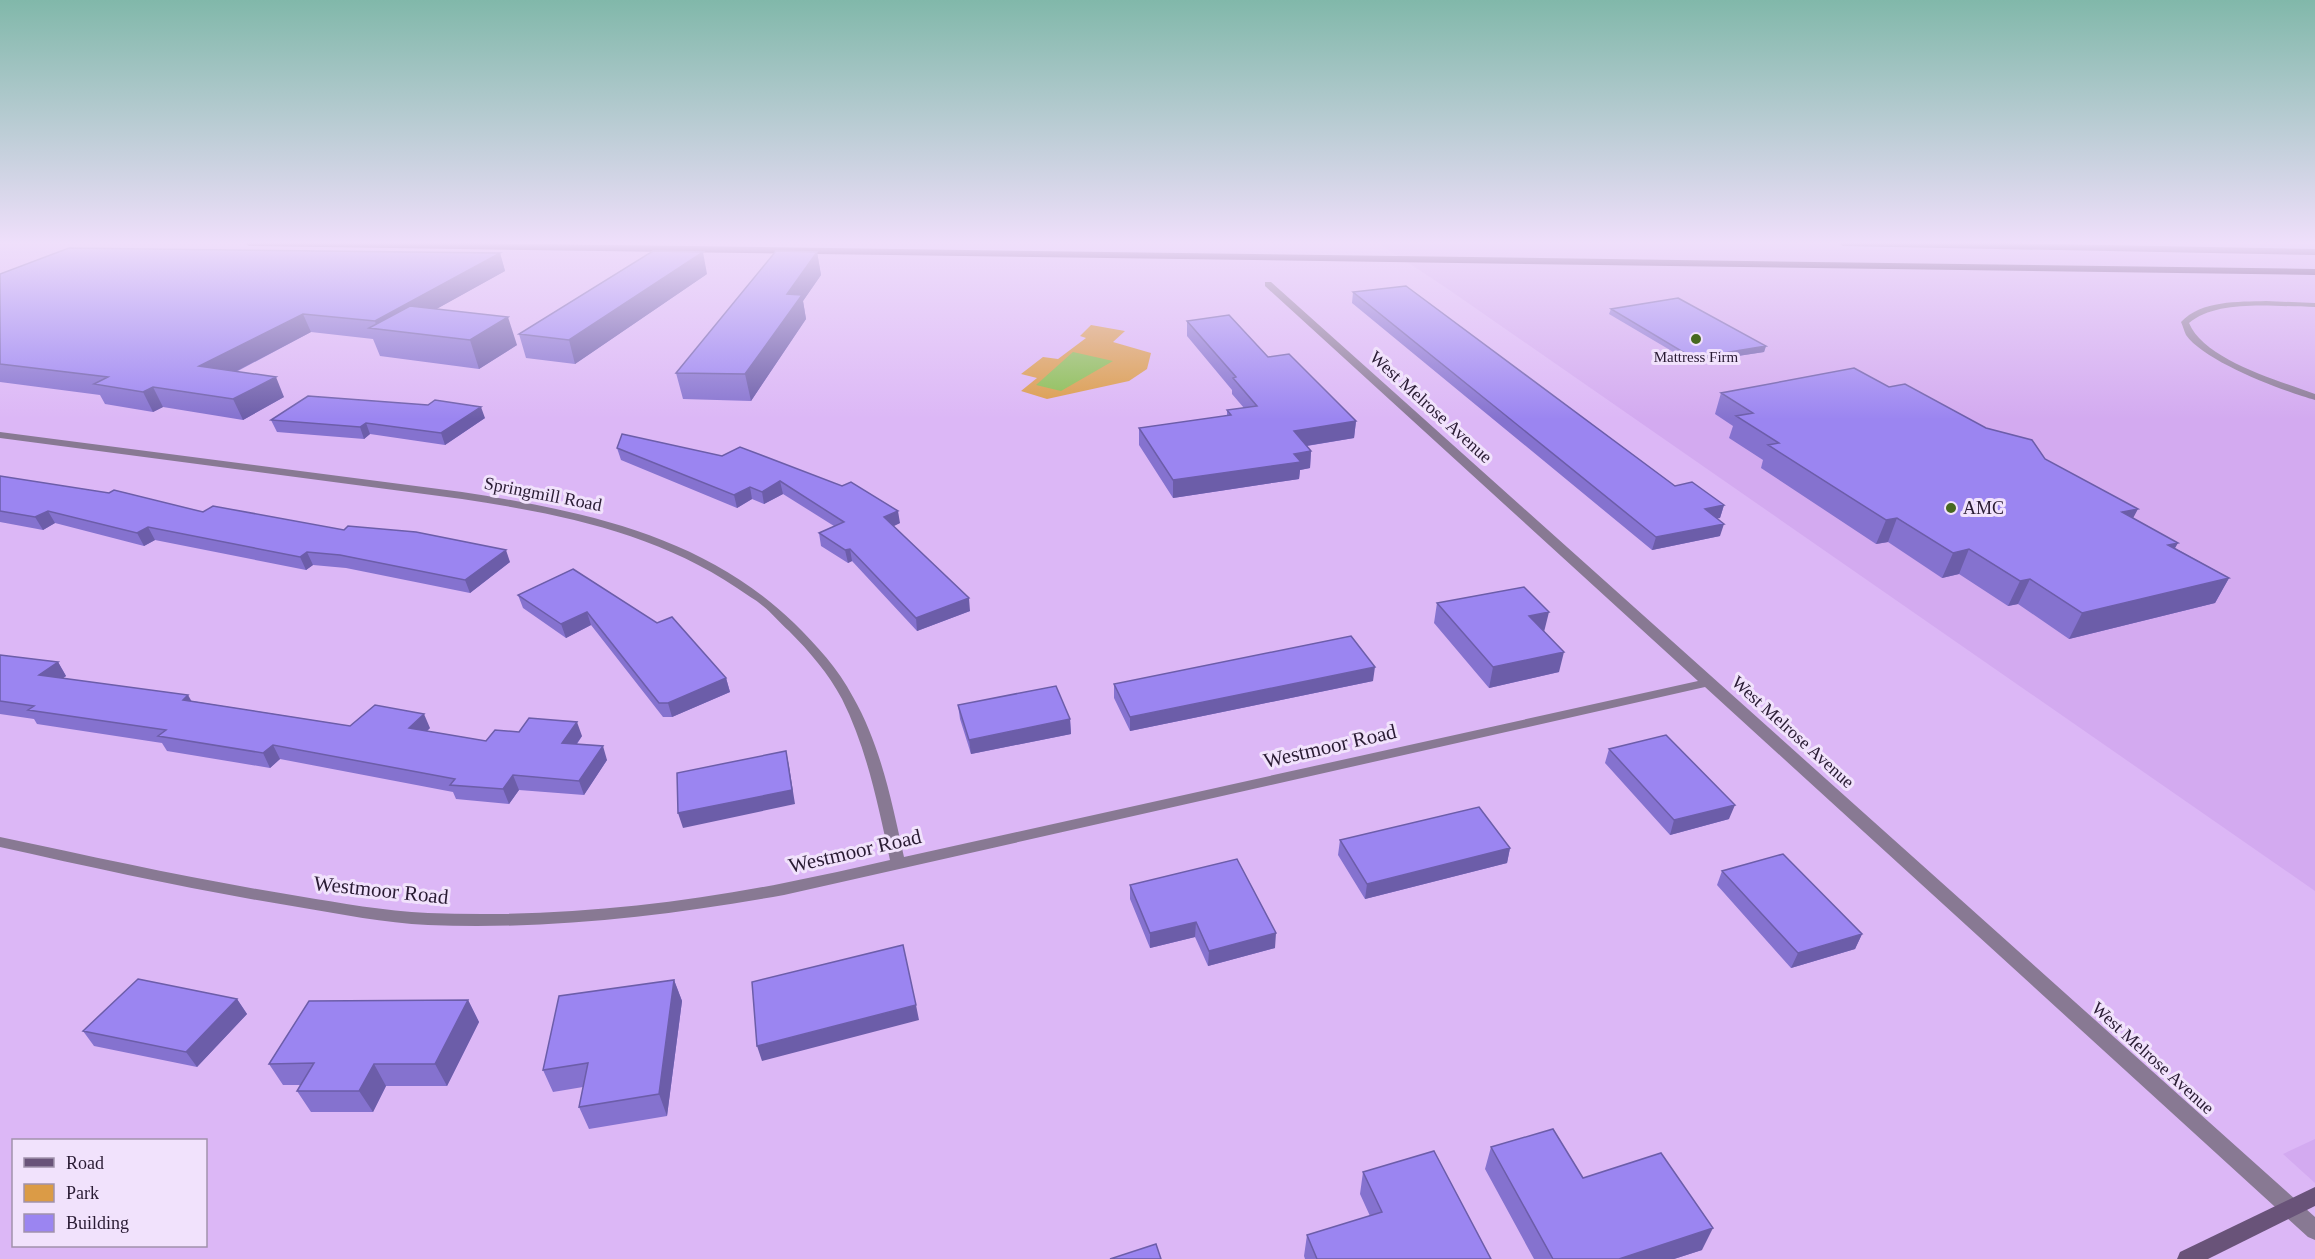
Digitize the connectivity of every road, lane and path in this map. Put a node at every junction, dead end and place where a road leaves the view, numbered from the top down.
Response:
1 (1288, 302) edge
2 (2315, 305) edge
3 (2315, 397) edge
4 (0, 435) edge
5 (1710, 682) junction
6 (0, 842) edge
7 (898, 862) junction
8 (2315, 1196) edge
9 (2293, 1209) junction
10 (2315, 1230) edge
11 (2187, 1259) edge

1 - 5 street, West Melrose Avenue
2 - 3 street
4 - 7 street, Springmill Road
5 - 7 street, Westmoor Road
5 - 9 street, West Melrose Avenue
6 - 7 street, Westmoor Road
8 - 9 main road
9 - 10 street, West Melrose Avenue
9 - 11 main road

